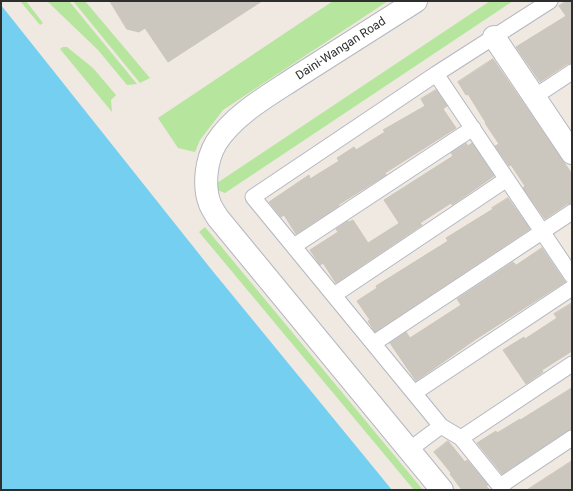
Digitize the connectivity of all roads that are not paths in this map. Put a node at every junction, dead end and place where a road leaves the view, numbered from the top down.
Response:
1 (416, 1) edge
2 (550, 1) edge
3 (494, 38) junction
4 (572, 72) edge
5 (436, 74) junction
6 (534, 97) junction
7 (473, 128) junction
8 (571, 151) edge
9 (508, 180) junction
10 (572, 212) edge
11 (542, 232) junction
12 (294, 246) junction
13 (572, 276) edge
14 (572, 288) edge
15 (334, 295) junction
16 (374, 343) junction
17 (572, 364) edge
18 (414, 392) junction
19 (441, 426) junction
20 (461, 438) junction
21 (572, 438) edge
22 (410, 450) junction
23 (502, 488) edge
24 (442, 490) edge

1 - 22 street, Daini-Wangan Road
2 - 3 street
3 - 5 street
3 - 6 street
4 - 6 street
5 - 7 street
5 - 12 street
6 - 8 street
7 - 9 street
7 - 12 street
9 - 11 street
9 - 15 street
10 - 11 street
11 - 13 street
11 - 16 street
12 - 15 street
14 - 18 street
15 - 16 street
16 - 18 street
17 - 20 street
18 - 19 street
19 - 20 street
19 - 22 street
20 - 23 street
21 - 23 street
22 - 24 street, Daini-Wangan Road

